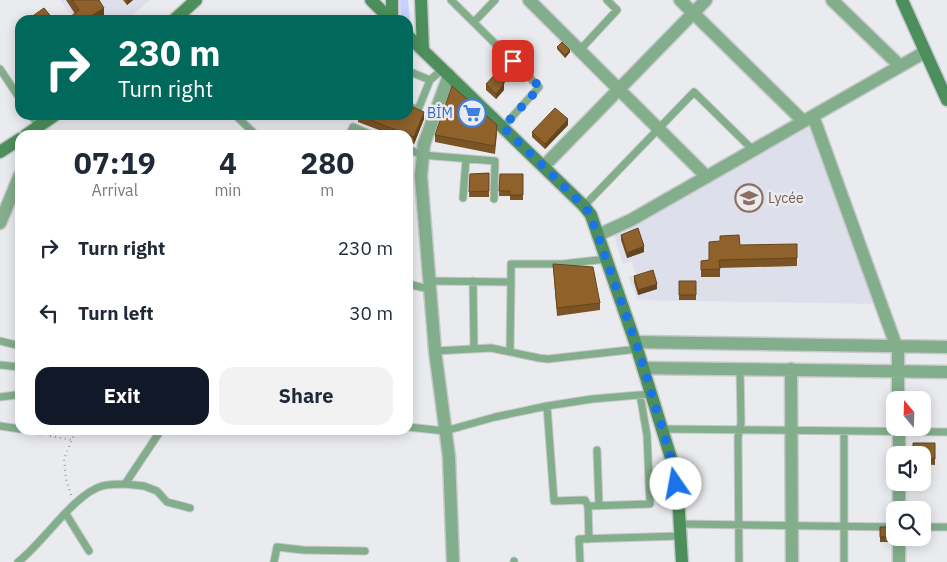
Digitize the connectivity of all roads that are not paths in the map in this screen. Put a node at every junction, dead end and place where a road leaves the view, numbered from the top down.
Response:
1 (196, 0) edge
2 (371, 0) edge
3 (392, 0) edge
4 (451, 0) edge
5 (495, 0) edge
6 (529, 0) edge
7 (607, 0) edge
8 (680, 0) edge
9 (706, 0) edge
10 (832, 0) edge
11 (902, 0) edge
12 (422, 1) edge
13 (693, 13) junction
14 (180, 15) edge
15 (386, 15) edge
16 (391, 15) edge
17 (474, 22) junction
18 (413, 41) edge
19 (423, 50) junction
20 (579, 51) junction
21 (925, 52) junction
22 (900, 66) junction
23 (0, 69) edge
24 (413, 72) edge
25 (446, 72) junction
26 (430, 80) junction
27 (618, 90) junction
28 (15, 92) edge
29 (947, 100) edge
30 (413, 108) edge
31 (808, 119) junction
32 (49, 120) edge
33 (240, 120) edge
34 (503, 127) junction
35 (659, 129) junction
36 (38, 130) edge
37 (251, 130) edge
38 (15, 142) edge
39 (753, 150) junction
40 (0, 152) edge
41 (413, 152) edge
42 (422, 156) junction
43 (466, 159) junction
44 (544, 166) junction
45 (707, 177) junction
46 (15, 195) edge
47 (464, 198) dead end
48 (494, 199) dead end
49 (584, 206) junction
50 (0, 223) edge
51 (598, 235) junction
52 (607, 259) junction
53 (473, 281) junction
54 (511, 282) junction
55 (413, 284) edge
56 (429, 285) junction
57 (0, 341) edge
58 (15, 345) edge
59 (636, 346) junction
60 (896, 346) junction
61 (947, 347) edge
62 (474, 348) junction
63 (435, 350) junction
64 (510, 352) junction
65 (0, 365) edge
66 (15, 367) edge
67 (643, 368) junction
68 (740, 368) junction
69 (791, 370) junction
70 (898, 371) junction
71 (947, 372) edge
72 (898, 391) edge
73 (15, 395) edge
74 (645, 395) junction
75 (0, 397) edge
76 (547, 406) junction
77 (0, 426) edge
78 (15, 428) edge
79 (413, 428) edge
80 (662, 429) junction
81 (739, 430) junction
82 (791, 430) junction
83 (886, 430) edge
84 (445, 431) junction
85 (844, 431) junction
86 (931, 431) edge
87 (947, 432) edge
88 (158, 435) edge
89 (597, 450) dead end
90 (125, 484) junction
91 (588, 506) junction
92 (599, 506) junction
93 (190, 508) dead end
94 (66, 514) junction
95 (739, 525) junction
96 (792, 526) junction
97 (844, 527) junction
98 (886, 527) edge
99 (931, 527) edge
100 (947, 527) edge
101 (680, 530) junction
102 (589, 539) junction
103 (899, 546) edge
104 (89, 551) dead end
105 (365, 551) dead end
106 (18, 562) edge
107 (274, 562) edge
108 (453, 562) edge
109 (580, 562) edge
110 (682, 562) edge
111 (739, 562) edge
112 (792, 562) edge
113 (844, 562) edge
114 (899, 562) edge

1 - 14 street
2 - 15 street
3 - 16 street
4 - 17 lane
5 - 17 lane
6 - 20 street
7 - 20 lane
8 - 13 street
9 - 13 street
10 - 22 street
11 - 21 street
12 - 19 street
13 - 27 street
13 - 31 street
17 - 34 lane
18 - 19 street
19 - 25 street
20 - 27 street
21 - 22 street
21 - 29 street
22 - 31 street
23 - 28 lane
24 - 26 lane
25 - 26 lane
25 - 34 street
25 - 42 street
26 - 30 lane
27 - 35 street
27 - 44 street
31 - 39 street
31 - 60 street
32 - 36 street
33 - 37 lane
34 - 44 street
35 - 39 lane
35 - 45 street
35 - 49 lane
38 - 40 street
39 - 45 street
41 - 42 lane
42 - 43 lane
42 - 56 street
43 - 47 lane
43 - 48 lane
44 - 49 street
45 - 51 street
46 - 50 street
49 - 51 street
51 - 52 street
52 - 54 lane
52 - 59 street
53 - 54 lane
53 - 56 lane
53 - 62 lane
54 - 64 lane
55 - 56 lane
56 - 63 street
57 - 58 lane
59 - 60 street
59 - 64 lane
59 - 67 street
60 - 61 street
60 - 70 street
62 - 63 lane
62 - 64 lane
63 - 84 street
65 - 66 lane
67 - 68 street
67 - 74 street
68 - 69 street
68 - 81 lane
69 - 70 street
69 - 82 street
70 - 71 street
70 - 72 street
73 - 75 lane
74 - 76 lane
74 - 80 street
74 - 92 lane
76 - 84 lane
76 - 91 lane
77 - 78 lane
79 - 84 lane
80 - 81 lane
80 - 101 street
81 - 82 lane
81 - 95 lane
82 - 85 lane
82 - 96 street
83 - 85 lane
84 - 108 street
85 - 97 lane
86 - 87 lane
88 - 90 lane
89 - 92 lane
90 - 93 lane
90 - 94 lane
91 - 92 lane
91 - 102 lane
94 - 104 lane
94 - 106 lane
95 - 96 lane
95 - 101 lane
95 - 111 lane
96 - 97 lane
96 - 112 street
97 - 98 lane
97 - 113 lane
99 - 100 lane
101 - 102 lane
101 - 110 street
102 - 109 lane
103 - 114 street
105 - 107 lane

